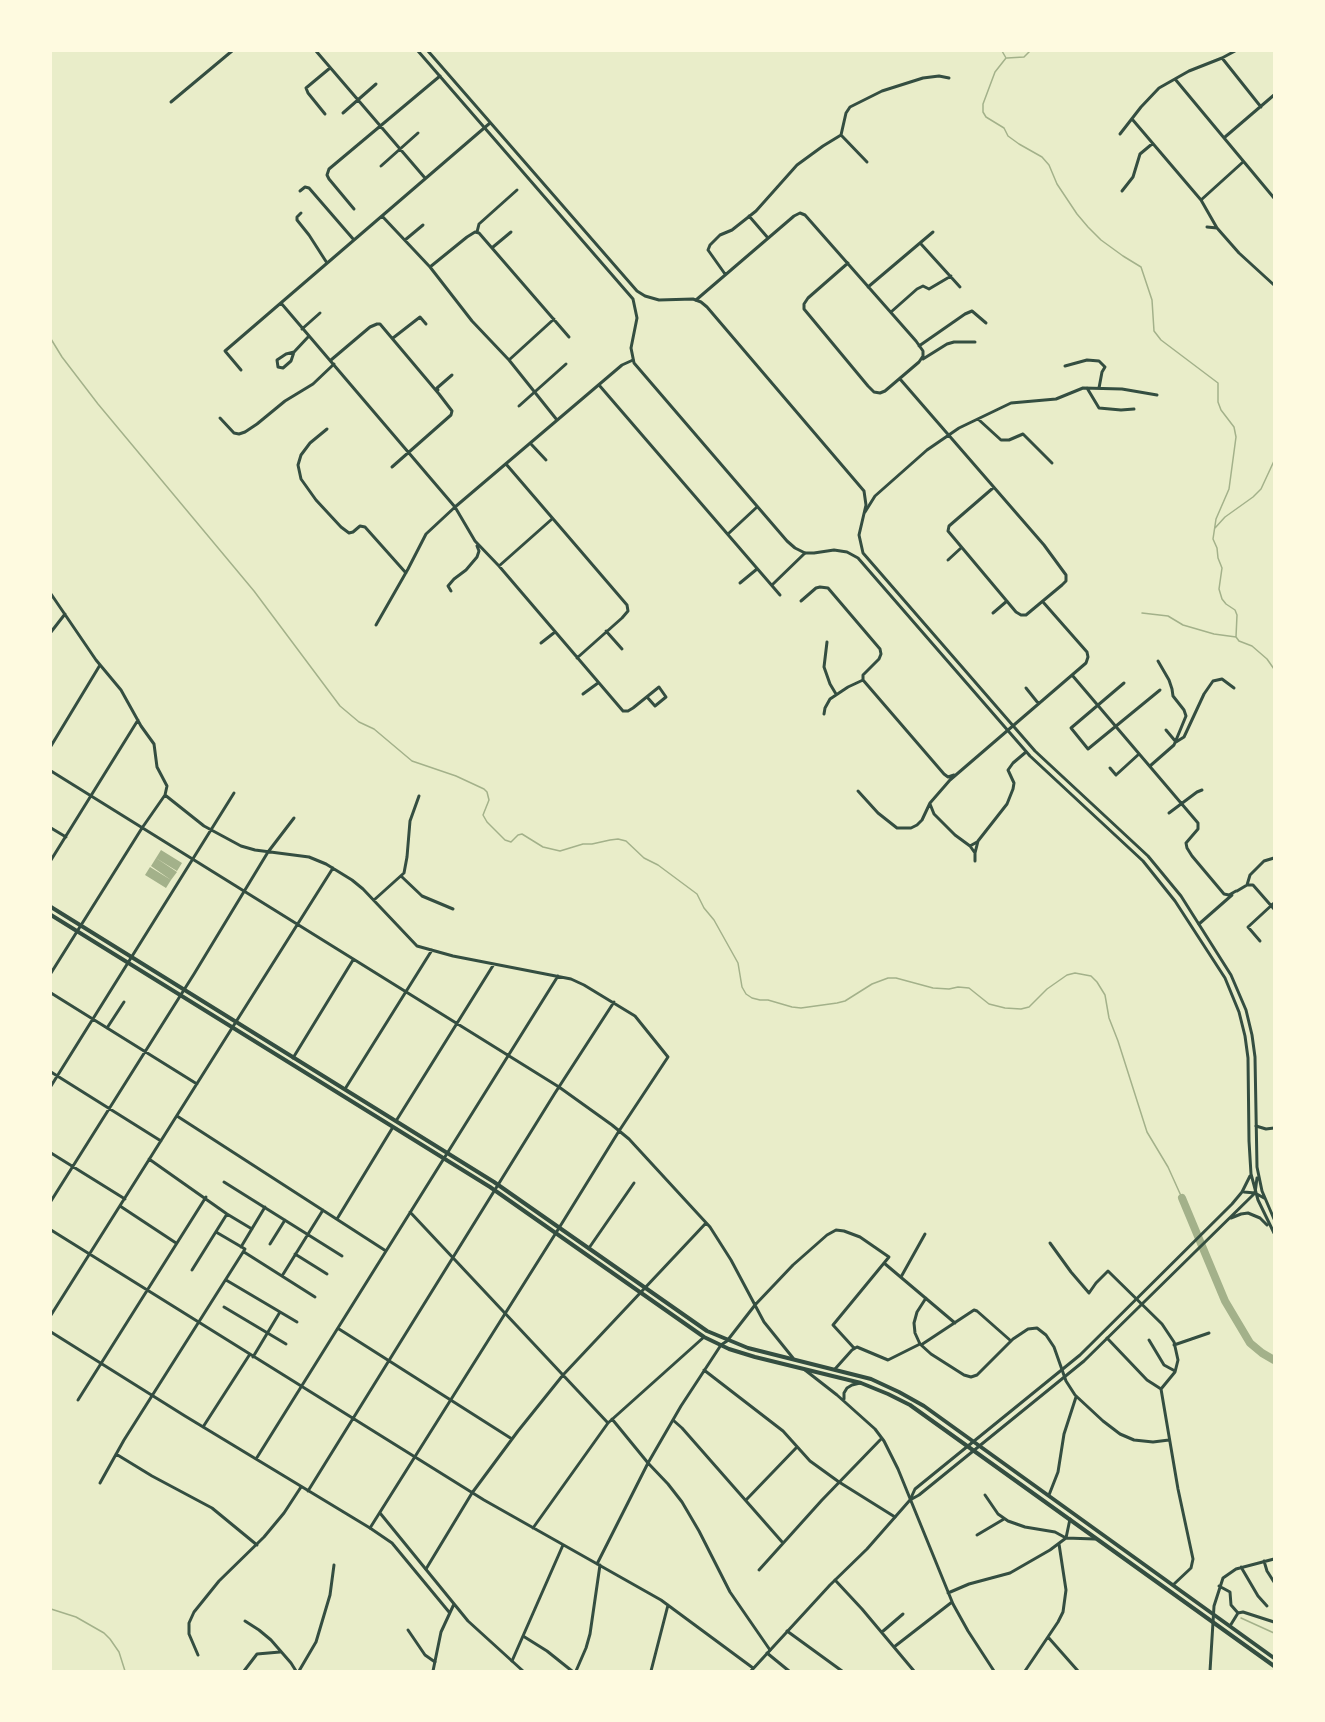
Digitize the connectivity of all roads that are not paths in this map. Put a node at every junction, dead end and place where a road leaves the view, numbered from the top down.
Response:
1 (232, 51) edge
2 (316, 51) edge
3 (418, 51) edge
4 (428, 51) edge
5 (1235, 51) edge
6 (1222, 58) junction
7 (330, 68) junction
8 (440, 76) junction
9 (949, 78) dead end
10 (1175, 79) junction
11 (376, 84) dead end
12 (1274, 94) edge
13 (358, 100) junction
14 (171, 102) dead end
15 (1261, 107) junction
16 (343, 113) dead end
17 (325, 114) dead end
18 (1132, 119) junction
19 (490, 123) junction
20 (380, 126) junction
21 (485, 127) junction
22 (418, 133) dead end
23 (1120, 134) dead end
24 (841, 135) junction
25 (1225, 137) junction
26 (1152, 144) junction
27 (400, 149) junction
28 (867, 162) dead end
29 (1243, 162) junction
30 (381, 166) dead end
31 (425, 178) junction
32 (517, 190) dead end
33 (300, 191) dead end
34 (1122, 191) dead end
35 (1274, 198) edge
36 (1201, 200) junction
37 (354, 209) dead end
38 (301, 213) dead end
39 (382, 216) junction
40 (749, 216) junction
41 (423, 225) dead end
42 (1207, 228) dead end
43 (1218, 228) junction
44 (477, 232) junction
45 (511, 232) dead end
46 (933, 232) dead end
47 (768, 238) junction
48 (354, 240) junction
49 (405, 240) junction
50 (920, 243) junction
51 (493, 247) junction
52 (327, 263) junction
53 (848, 263) junction
54 (430, 267) junction
55 (725, 274) junction
56 (951, 276) junction
57 (1274, 285) edge
58 (868, 287) junction
59 (960, 287) dead end
60 (696, 300) junction
61 (280, 303) junction
62 (891, 312) junction
63 (320, 313) dead end
64 (554, 319) junction
65 (986, 323) dead end
66 (426, 324) dead end
67 (302, 328) junction
68 (309, 336) junction
69 (569, 337) dead end
70 (392, 338) junction
71 (975, 342) dead end
72 (920, 346) junction
73 (294, 352) junction
74 (331, 360) junction
75 (508, 360) junction
76 (633, 360) junction
77 (921, 360) junction
78 (334, 364) junction
79 (566, 364) dead end
80 (1065, 366) dead end
81 (241, 370) dead end
82 (452, 375) dead end
83 (900, 379) junction
84 (599, 385) junction
85 (1087, 388) junction
86 (1098, 388) junction
87 (535, 392) junction
88 (439, 394) junction
89 (1157, 395) dead end
90 (519, 406) dead end
91 (1134, 409) dead end
92 (220, 418) dead end
93 (978, 419) junction
94 (557, 420) junction
95 (327, 429) dead end
96 (948, 435) junction
97 (531, 444) junction
98 (409, 451) junction
99 (546, 460) dead end
100 (1052, 463) dead end
101 (506, 464) junction
102 (392, 466) dead end
103 (993, 488) junction
104 (456, 507) junction
105 (757, 507) junction
106 (863, 516) junction
107 (552, 519) junction
108 (727, 534) junction
109 (475, 541) junction
110 (962, 549) junction
111 (805, 553) junction
112 (948, 560) dead end
113 (499, 566) junction
114 (758, 569) junction
115 (406, 573) junction
116 (741, 583) dead end
117 (772, 585) junction
118 (451, 591) dead end
119 (51, 594) edge
120 (780, 595) dead end
121 (801, 601) dead end
122 (1007, 601) junction
123 (1043, 602) junction
124 (993, 613) dead end
125 (65, 614) junction
126 (376, 625) dead end
127 (606, 631) junction
128 (51, 632) edge
129 (555, 632) junction
130 (827, 642) dead end
131 (541, 644) dead end
132 (622, 649) dead end
133 (577, 658) junction
134 (1158, 661) dead end
135 (100, 666) junction
136 (1072, 675) junction
137 (864, 680) junction
138 (598, 682) junction
139 (1124, 683) dead end
140 (1026, 688) dead end
141 (1234, 688) dead end
142 (1160, 690) dead end
143 (583, 694) dead end
144 (836, 694) junction
145 (647, 697) junction
146 (1039, 704) junction
147 (1097, 705) junction
148 (824, 714) dead end
149 (138, 720) junction
150 (1013, 726) junction
151 (1115, 726) junction
152 (1166, 730) dead end
153 (1008, 731) junction
154 (1176, 742) junction
155 (51, 746) edge
156 (1026, 752) junction
157 (1139, 754) junction
158 (1150, 766) junction
159 (1110, 768) dead end
160 (51, 771) edge
161 (958, 773) junction
162 (1202, 790) dead end
163 (858, 791) dead end
164 (234, 793) dead end
165 (165, 795) junction
166 (92, 796) junction
167 (419, 796) dead end
168 (1181, 802) junction
169 (930, 803) junction
170 (1169, 813) dead end
171 (294, 818) dead end
172 (51, 828) edge
173 (142, 828) junction
174 (211, 831) junction
175 (66, 837) junction
176 (978, 841) junction
177 (970, 846) junction
178 (268, 852) junction
179 (975, 853) junction
180 (1274, 858) edge
181 (51, 860) edge
182 (193, 860) junction
183 (975, 861) dead end
184 (333, 868) junction
185 (401, 876) junction
186 (1247, 885) junction
187 (245, 891) junction
188 (1236, 891) junction
189 (1224, 894) junction
190 (374, 900) junction
191 (1224, 902) junction
192 (1273, 906) edge
193 (51, 907) edge
194 (453, 909) dead end
195 (51, 915) edge
196 (1199, 924) junction
197 (298, 925) junction
198 (81, 926) junction
199 (78, 931) junction
200 (1260, 942) dead end
201 (432, 950) junction
202 (132, 957) junction
203 (353, 960) junction
204 (129, 963) junction
205 (494, 964) junction
206 (51, 973) edge
207 (558, 976) junction
208 (184, 990) junction
209 (405, 992) junction
210 (51, 993) edge
211 (181, 995) junction
212 (124, 1002) dead end
213 (614, 1002) junction
214 (93, 1019) junction
215 (236, 1022) junction
216 (457, 1024) junction
217 (107, 1028) junction
218 (233, 1028) junction
219 (144, 1052) junction
220 (508, 1056) junction
221 (293, 1058) junction
222 (51, 1072) edge
223 (57, 1076) junction
224 (197, 1084) junction
225 (51, 1086) edge
226 (559, 1087) junction
227 (345, 1089) junction
228 (109, 1108) junction
229 (177, 1116) junction
230 (396, 1121) junction
231 (1256, 1126) junction
232 (393, 1127) junction
233 (1274, 1128) edge
234 (619, 1131) junction
235 (161, 1141) junction
236 (51, 1152) edge
237 (447, 1153) junction
238 (149, 1159) junction
239 (444, 1159) junction
240 (73, 1166) junction
241 (1258, 1173) junction
242 (1251, 1174) junction
243 (224, 1182) dead end
244 (634, 1183) dead end
245 (499, 1185) junction
246 (495, 1191) junction
247 (1242, 1192) junction
248 (1255, 1193) junction
249 (206, 1197) junction
250 (1264, 1198) junction
251 (124, 1199) junction
252 (51, 1201) edge
253 (120, 1206) junction
254 (265, 1207) junction
255 (323, 1210) junction
256 (411, 1212) junction
257 (1273, 1213) edge
258 (227, 1214) junction
259 (337, 1219) junction
260 (1229, 1219) junction
261 (1274, 1219) edge
262 (285, 1220) junction
263 (706, 1223) junction
264 (252, 1228) junction
265 (559, 1228) junction
266 (51, 1230) edge
267 (216, 1232) junction
268 (556, 1233) junction
269 (1274, 1233) edge
270 (308, 1234) junction
271 (925, 1234) dead end
272 (177, 1243) junction
273 (1050, 1243) dead end
274 (270, 1244) dead end
275 (241, 1247) junction
276 (589, 1249) junction
277 (244, 1251) junction
278 (386, 1251) junction
279 (90, 1254) junction
280 (295, 1254) junction
281 (342, 1256) dead end
282 (453, 1258) junction
283 (884, 1263) junction
284 (192, 1270) dead end
285 (327, 1274) dead end
286 (282, 1276) junction
287 (901, 1277) junction
288 (226, 1280) junction
289 (644, 1288) junction
290 (147, 1290) junction
291 (639, 1293) junction
292 (315, 1297) dead end
293 (926, 1298) junction
294 (1137, 1299) junction
295 (1142, 1304) junction
296 (755, 1305) junction
297 (224, 1307) dead end
298 (280, 1312) junction
299 (506, 1313) junction
300 (51, 1315) edge
301 (297, 1322) dead end
302 (199, 1323) junction
303 (955, 1323) junction
304 (338, 1328) junction
305 (51, 1332) edge
306 (268, 1333) junction
307 (1209, 1333) dead end
308 (704, 1337) junction
309 (1107, 1338) junction
310 (1149, 1340) dead end
311 (727, 1341) junction
312 (1011, 1341) junction
313 (286, 1344) dead end
314 (721, 1345) junction
315 (921, 1345) junction
316 (1174, 1345) junction
317 (854, 1348) junction
318 (251, 1356) junction
319 (389, 1360) junction
320 (794, 1360) junction
321 (101, 1363) junction
322 (803, 1369) junction
323 (835, 1369) junction
324 (704, 1370) junction
325 (1062, 1370) junction
326 (1175, 1371) junction
327 (563, 1375) junction
328 (1065, 1377) junction
329 (861, 1383) junction
330 (302, 1387) junction
331 (1161, 1389) junction
332 (152, 1395) junction
333 (1076, 1396) junction
334 (78, 1400) dead end
335 (451, 1400) junction
336 (844, 1401) junction
337 (353, 1419) junction
338 (612, 1419) junction
339 (673, 1420) junction
340 (608, 1423) junction
341 (203, 1427) junction
342 (882, 1438) junction
343 (512, 1439) junction
344 (1169, 1440) junction
345 (974, 1441) junction
346 (968, 1446) junction
347 (980, 1446) junction
348 (797, 1447) junction
349 (974, 1450) junction
350 (116, 1454) junction
351 (415, 1458) junction
352 (255, 1459) junction
353 (648, 1463) junction
354 (839, 1482) junction
355 (100, 1483) dead end
356 (302, 1487) junction
357 (308, 1491) junction
358 (472, 1493) junction
359 (985, 1495) dead end
360 (1049, 1496) junction
361 (746, 1500) junction
362 (910, 1500) junction
363 (380, 1513) junction
364 (1072, 1513) junction
365 (895, 1516) junction
366 (1004, 1519) junction
367 (1070, 1520) junction
368 (370, 1528) junction
369 (533, 1528) junction
370 (977, 1535) dead end
371 (1066, 1538) junction
372 (1097, 1539) junction
373 (783, 1543) junction
374 (1059, 1544) junction
375 (257, 1545) junction
376 (563, 1545) junction
377 (1274, 1558) edge
378 (1264, 1561) junction
379 (334, 1565) dead end
380 (598, 1565) junction
381 (1241, 1567) junction
382 (426, 1569) junction
383 (759, 1570) dead end
384 (835, 1580) junction
385 (1274, 1582) edge
386 (1173, 1585) junction
387 (1219, 1586) junction
388 (948, 1593) junction
389 (952, 1602) junction
390 (454, 1604) junction
391 (668, 1605) junction
392 (1267, 1606) dead end
393 (449, 1612) junction
394 (1238, 1613) junction
395 (903, 1614) dead end
396 (1214, 1614) junction
397 (245, 1621) dead end
398 (1274, 1622) edge
399 (1213, 1623) junction
400 (1230, 1626) junction
401 (408, 1630) dead end
402 (787, 1631) junction
403 (882, 1632) junction
404 (523, 1636) junction
405 (1048, 1637) junction
406 (894, 1647) junction
407 (768, 1651) junction
408 (280, 1652) junction
409 (198, 1655) dead end
410 (1274, 1658) edge
411 (512, 1661) junction
412 (435, 1662) junction
413 (1274, 1666) edge
414 (752, 1670) edge
415 (244, 1671) edge
416 (297, 1671) edge
417 (434, 1671) edge
418 (523, 1671) edge
419 (574, 1671) edge
420 (651, 1671) edge
421 (789, 1671) edge
422 (842, 1671) edge
423 (914, 1671) edge
424 (994, 1671) edge
425 (1025, 1671) edge
426 (1078, 1671) edge
427 (1210, 1671) edge

1 - 14 street
2 - 7 street
3 - 8 street
4 - 19 street
5 - 6 street
6 - 10 street
6 - 15 street
7 - 13 street
7 - 17 street
8 - 20 street
8 - 21 street
9 - 24 street
10 - 18 street
10 - 25 street
11 - 13 street
12 - 15 street
13 - 16 street
13 - 20 street
15 - 25 street
18 - 23 street
18 - 26 street
19 - 21 street
19 - 60 street
20 - 27 street
20 - 37 street
21 - 31 street
21 - 76 street
22 - 27 street
24 - 28 street
24 - 40 street
25 - 29 street
26 - 34 street
26 - 36 street
27 - 30 street
27 - 31 street
29 - 35 street
29 - 36 street
31 - 39 street
32 - 44 street
33 - 48 street
36 - 43 street
38 - 52 street
39 - 48 street
39 - 49 street
40 - 47 street
40 - 55 street
41 - 49 street
42 - 43 street
43 - 57 street
44 - 51 street
44 - 54 street
45 - 51 street
46 - 50 street
47 - 53 street
47 - 55 street
48 - 52 street
49 - 54 street
50 - 56 street
50 - 58 street
51 - 64 street
52 - 61 street
53 - 58 street
53 - 83 street
54 - 75 street
55 - 60 street
56 - 59 street
56 - 62 street
58 - 62 street
60 - 106 street
61 - 67 street
61 - 81 street
62 - 72 street
63 - 67 street
64 - 69 street
64 - 75 street
65 - 72 street
66 - 70 street
67 - 68 street
68 - 73 street
68 - 74 street
70 - 74 street
70 - 88 street
71 - 77 street
72 - 77 street
73 - 73 street
74 - 78 street
75 - 87 street
76 - 84 street
76 - 105 street
77 - 83 street
78 - 92 street
78 - 98 street
79 - 87 street
80 - 86 street
82 - 88 street
83 - 96 street
84 - 94 street
84 - 108 street
85 - 86 street
85 - 91 street
85 - 93 street
86 - 89 street
87 - 90 street
87 - 94 street
88 - 98 street
93 - 96 street
93 - 100 street
94 - 97 street
95 - 115 street
96 - 103 street
96 - 106 street
97 - 99 street
97 - 101 street
98 - 102 street
98 - 104 street
101 - 104 street
101 - 107 street
103 - 110 street
103 - 123 street
104 - 109 street
104 - 115 street
105 - 108 street
105 - 111 street
106 - 150 street
107 - 113 street
107 - 127 street
108 - 114 street
109 - 113 street
109 - 118 street
110 - 112 street
110 - 122 street
111 - 117 street
111 - 153 street
113 - 129 street
114 - 116 street
114 - 117 street
115 - 126 street
117 - 120 street
119 - 125 street
121 - 137 street
122 - 123 street
122 - 124 street
123 - 136 street
125 - 128 street
125 - 135 street
127 - 132 street
127 - 133 street
129 - 131 street
129 - 133 street
130 - 144 street
133 - 138 street
134 - 154 street
135 - 149 street
135 - 155 street
136 - 146 street
136 - 147 street
137 - 144 street
137 - 161 street
138 - 143 street
138 - 145 street
139 - 147 street
140 - 146 street
141 - 154 street
142 - 151 street
144 - 148 street
145 - 145 street
146 - 150 street
147 - 151 street
147 - 151 street
149 - 165 street
149 - 166 street
150 - 153 street
150 - 196 street
151 - 157 street
152 - 154 street
153 - 156 street
153 - 161 street
154 - 158 street
156 - 176 street
156 - 242 street
157 - 158 street
157 - 159 street
158 - 168 street
160 - 166 street
161 - 169 street
162 - 168 street
163 - 169 street
164 - 174 street
165 - 173 street
165 - 174 street
166 - 173 street
166 - 175 street
167 - 185 street
168 - 170 street
168 - 189 street
169 - 177 street
171 - 178 street
172 - 175 street
173 - 182 street
173 - 198 street
174 - 178 street
174 - 182 street
175 - 181 street
176 - 177 street
176 - 179 street
177 - 179 street
178 - 184 street
178 - 187 street
179 - 183 street
180 - 186 street
182 - 187 street
182 - 202 street
184 - 190 street
184 - 197 street
185 - 190 street
185 - 194 street
186 - 188 street
186 - 192 street
187 - 197 street
187 - 208 street
188 - 189 street
188 - 191 street
189 - 191 street
190 - 201 street
191 - 196 street
192 - 200 street
193 - 198 main road
195 - 199 main road
196 - 231 street
197 - 203 street
197 - 215 street
198 - 199 street
198 - 202 main road
199 - 204 main road
199 - 206 street
201 - 205 street
201 - 209 street
202 - 204 street
202 - 208 main road
203 - 209 street
203 - 221 street
204 - 211 main road
204 - 214 street
205 - 207 street
205 - 216 street
207 - 213 street
207 - 220 street
208 - 211 street
208 - 215 main road
209 - 216 street
209 - 227 street
210 - 214 street
211 - 218 main road
211 - 219 street
212 - 217 street
213 - 226 street
213 - 234 street
214 - 217 street
214 - 223 street
215 - 218 street
215 - 221 main road
216 - 220 street
216 - 230 street
217 - 219 street
218 - 224 street
218 - 232 main road
219 - 224 street
219 - 228 street
220 - 226 street
220 - 237 street
221 - 227 main road
222 - 223 street
223 - 225 street
223 - 228 street
224 - 229 street
226 - 234 street
226 - 245 street
227 - 230 main road
228 - 235 street
228 - 240 street
229 - 235 street
229 - 255 street
230 - 237 main road
231 - 233 street
231 - 241 street
232 - 239 main road
232 - 259 street
234 - 263 street
234 - 265 street
235 - 238 street
236 - 240 street
237 - 239 street
237 - 245 main road
238 - 249 street
238 - 251 street
239 - 246 main road
239 - 256 street
240 - 251 street
240 - 252 street
241 - 248 street
241 - 250 street
242 - 247 street
242 - 248 street
243 - 254 street
244 - 276 street
245 - 246 street
245 - 265 main road
246 - 268 main road
246 - 282 street
247 - 248 street
247 - 294 street
248 - 250 street
248 - 260 street
248 - 269 street
249 - 258 street
249 - 272 street
250 - 257 street
251 - 253 street
253 - 272 street
253 - 279 street
254 - 262 street
254 - 264 street
255 - 259 street
255 - 270 street
256 - 278 street
256 - 282 street
257 - 261 street
258 - 264 street
258 - 267 street
259 - 278 street
260 - 269 street
260 - 295 street
262 - 270 street
262 - 274 street
263 - 289 street
263 - 296 street
264 - 275 street
265 - 268 street
265 - 276 main road
266 - 279 street
267 - 275 street
267 - 284 street
268 - 291 main road
268 - 299 street
270 - 280 street
270 - 281 street
271 - 287 street
272 - 290 street
273 - 294 street
275 - 277 street
276 - 289 main road
277 - 286 street
277 - 288 street
278 - 304 street
279 - 290 street
279 - 300 street
280 - 285 street
280 - 286 street
282 - 299 street
282 - 319 street
283 - 287 street
283 - 296 street
283 - 317 street
286 - 292 street
287 - 293 street
288 - 298 street
288 - 302 street
289 - 291 street
289 - 311 main road
290 - 302 street
290 - 321 street
291 - 308 main road
291 - 327 street
293 - 303 street
293 - 315 street
294 - 295 street
294 - 325 street
295 - 309 street
295 - 316 street
296 - 311 street
296 - 320 street
297 - 306 street
298 - 301 street
298 - 306 street
299 - 327 street
299 - 335 street
302 - 318 street
302 - 332 street
303 - 312 street
303 - 315 street
304 - 319 street
304 - 330 street
305 - 321 street
306 - 313 street
306 - 318 street
307 - 316 street
308 - 314 main road
308 - 338 street
309 - 328 street
309 - 331 street
310 - 326 street
311 - 314 street
311 - 320 main road
312 - 315 street
312 - 325 street
314 - 322 main road
314 - 324 street
315 - 317 street
316 - 326 street
317 - 323 street
318 - 330 street
318 - 341 street
319 - 335 street
319 - 337 street
320 - 323 main road
321 - 332 street
321 - 334 street
322 - 329 main road
322 - 336 street
323 - 345 main road
324 - 339 street
324 - 348 street
325 - 328 street
325 - 345 street
326 - 331 street
327 - 340 street
327 - 343 street
328 - 333 street
328 - 347 street
329 - 336 street
329 - 346 main road
330 - 337 street
330 - 352 street
331 - 344 street
332 - 341 street
332 - 350 street
333 - 344 street
333 - 360 street
335 - 343 street
335 - 351 street
336 - 342 street
337 - 351 street
337 - 357 street
338 - 340 street
338 - 353 street
339 - 353 street
339 - 361 street
340 - 369 street
341 - 352 street
342 - 354 street
342 - 362 street
343 - 358 street
344 - 386 street
345 - 346 street
345 - 347 main road
346 - 349 main road
346 - 362 street
347 - 349 street
347 - 360 main road
348 - 354 street
348 - 361 street
349 - 362 street
349 - 367 main road
350 - 355 street
350 - 375 street
351 - 358 street
351 - 363 street
352 - 356 street
353 - 380 street
353 - 407 street
354 - 365 street
354 - 373 street
356 - 357 street
356 - 375 street
357 - 368 street
358 - 369 street
358 - 382 street
359 - 366 street
360 - 364 main road
361 - 373 street
362 - 365 street
362 - 388 street
363 - 368 street
363 - 382 street
364 - 367 main road
364 - 386 main road
365 - 384 street
366 - 370 street
366 - 371 street
367 - 371 street
367 - 372 main road
368 - 393 street
369 - 376 street
371 - 372 street
371 - 374 street
372 - 399 main road
373 - 383 street
374 - 388 street
374 - 405 street
375 - 409 street
376 - 380 street
376 - 404 street
377 - 378 street
378 - 381 street
378 - 385 street
379 - 416 street
380 - 391 street
380 - 419 street
381 - 387 street
381 - 392 street
382 - 390 street
384 - 402 street
384 - 403 street
386 - 396 main road
387 - 394 street
387 - 396 street
388 - 389 street
389 - 406 street
389 - 424 street
390 - 393 street
390 - 411 street
391 - 414 street
391 - 420 street
393 - 412 street
394 - 398 street
394 - 400 street
395 - 403 street
396 - 399 street
396 - 400 main road
397 - 408 street
399 - 413 main road
399 - 427 street
400 - 410 main road
401 - 412 street
402 - 407 street
402 - 422 street
403 - 406 street
404 - 411 street
404 - 419 street
405 - 425 street
405 - 426 street
406 - 423 street
407 - 414 street
407 - 421 street
408 - 415 street
408 - 416 street
411 - 418 street
412 - 417 street

